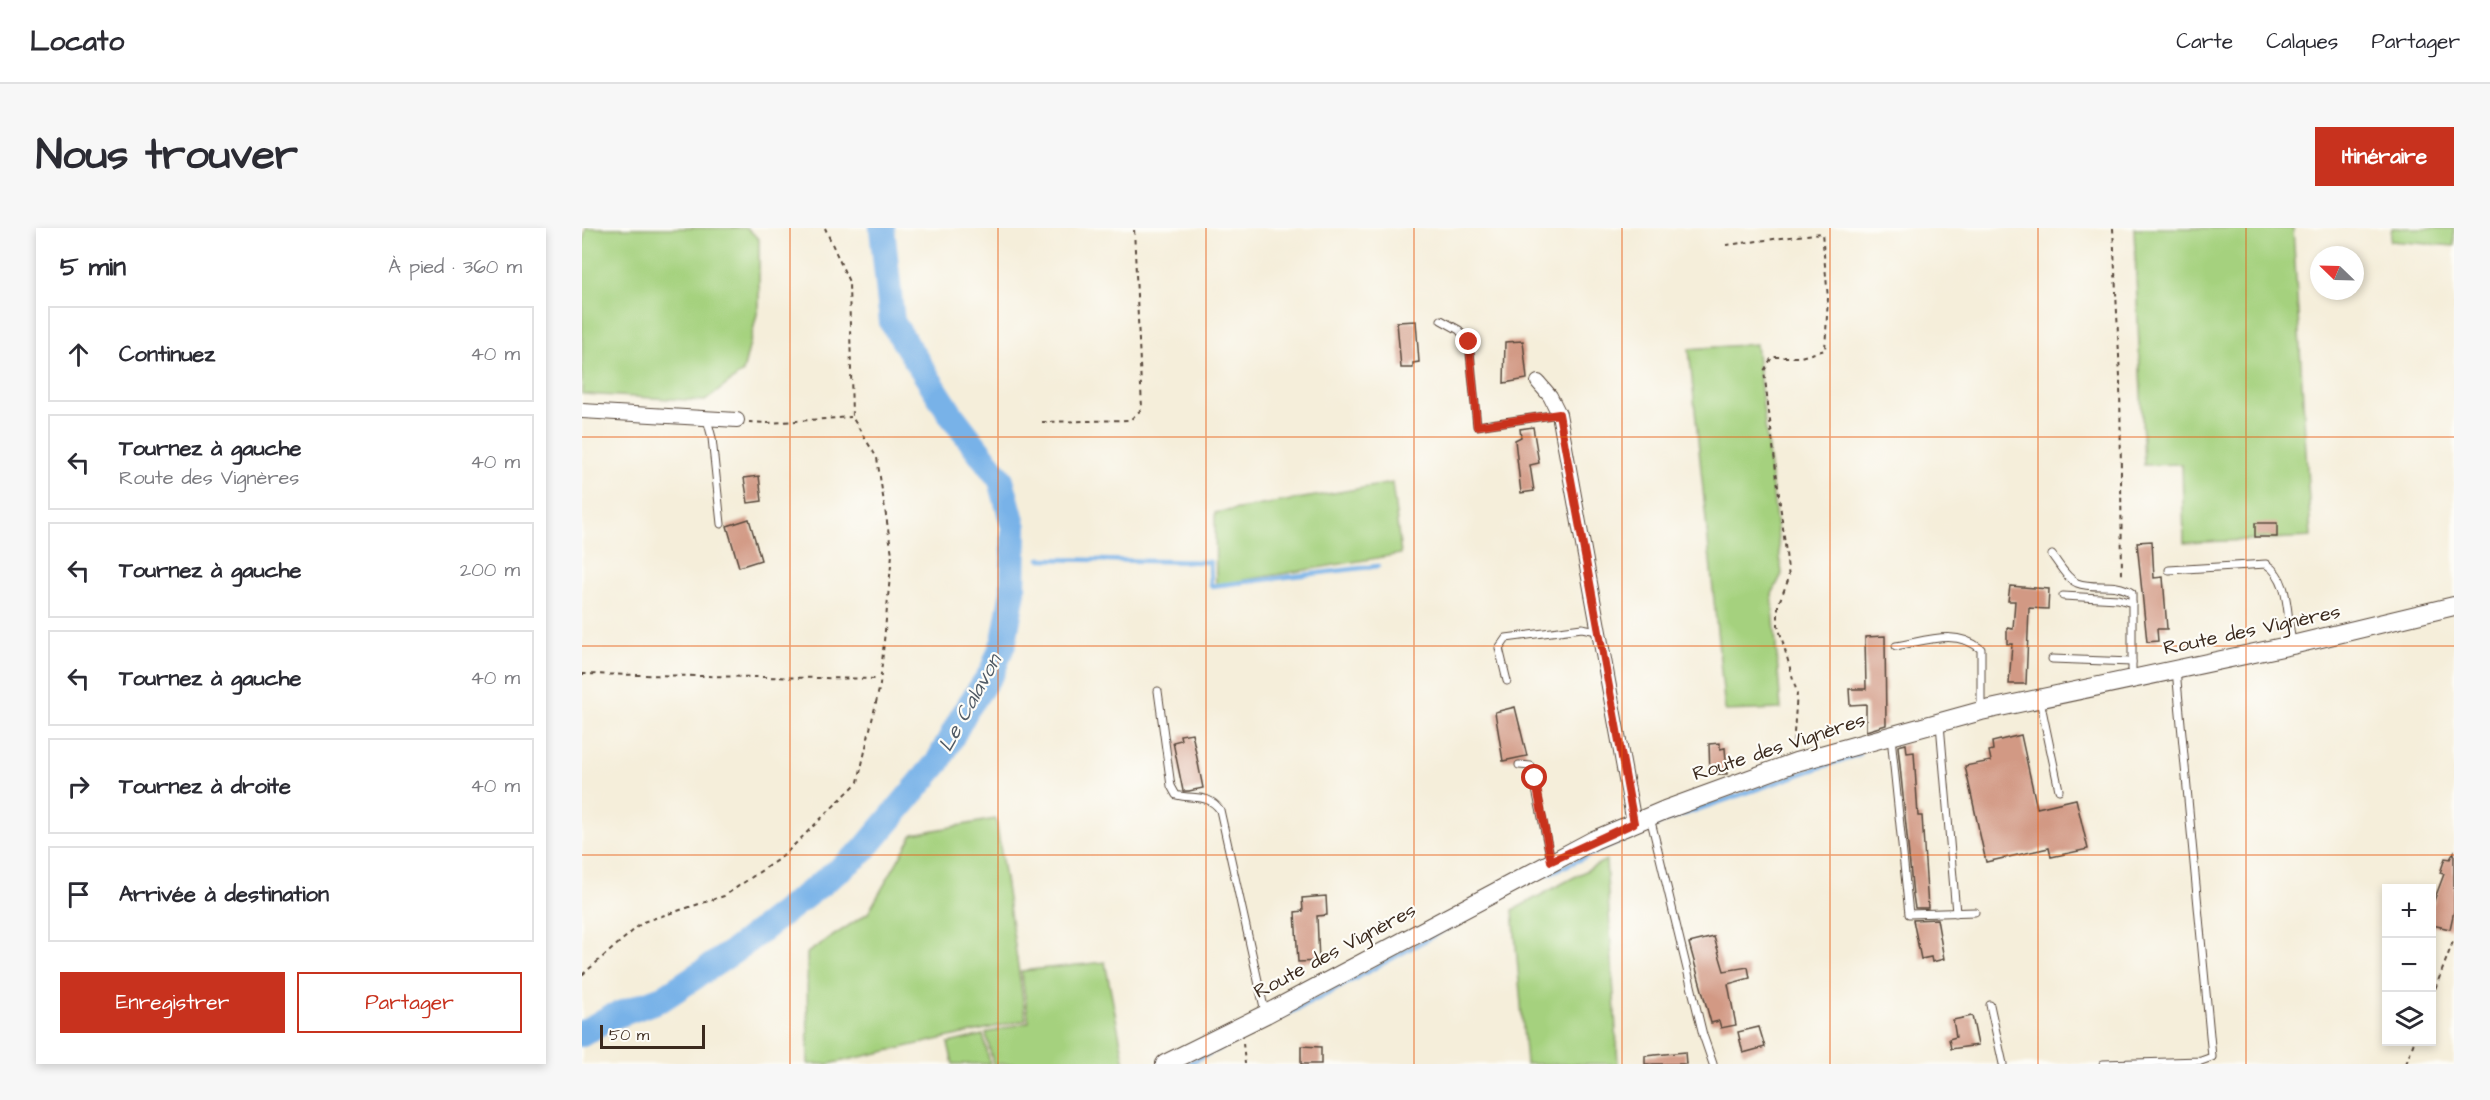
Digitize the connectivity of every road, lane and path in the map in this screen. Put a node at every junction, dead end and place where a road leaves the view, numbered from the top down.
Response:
1 (825, 228) edge
2 (1134, 228) edge
3 (2114, 228) edge
4 (1726, 245) dead end
5 (1441, 320) dead end
6 (1538, 382) dead end
7 (582, 411) edge
8 (1559, 414) junction
9 (852, 417) junction
10 (707, 418) junction
11 (737, 420) joint
12 (1042, 422) dead end
13 (721, 524) dead end
14 (2052, 555) dead end
15 (2169, 570) dead end
16 (2123, 587) junction
17 (2063, 596) dead end
18 (2132, 603) junction
19 (2454, 606) edge
20 (1597, 631) junction
21 (2292, 645) junction
22 (1896, 646) dead end
23 (2052, 658) dead end
24 (2176, 670) junction
25 (2132, 671) junction
26 (582, 674) edge
27 (880, 679) junction
28 (1507, 681) dead end
29 (1158, 691) dead end
30 (2040, 699) junction
31 (1981, 711) junction
32 (1940, 722) junction
33 (1891, 734) junction
34 (1796, 762) junction
35 (1519, 765) dead end
36 (2059, 790) dead end
37 (1642, 820) junction
38 (1551, 861) junction
39 (1975, 912) dead end
40 (1956, 913) junction
41 (2454, 939) edge
42 (582, 975) edge
43 (2434, 992) edge
44 (1990, 1005) dead end
45 (1266, 1014) junction
46 (1243, 1043) dead end
47 (2412, 1046) edge
48 (2212, 1061) edge
49 (1165, 1064) edge
50 (1245, 1064) edge
51 (1713, 1064) edge
52 (2003, 1064) edge
53 (2103, 1064) edge
54 (2406, 1064) edge

1 - 9 path
2 - 12 path
3 - 16 path
4 - 34 path
5 - 8 lane
6 - 8 street
7 - 10 street
8 - 20 street
9 - 11 path
9 - 27 path
10 - 11 street
10 - 13 lane
14 - 16 lane
15 - 21 lane
16 - 18 lane
17 - 18 lane
18 - 25 lane
19 - 21 street, Route des Vignères
20 - 28 lane
20 - 37 street
21 - 24 street, Route des Vignères
22 - 31 lane
23 - 25 lane
24 - 25 street, Route des Vignères
24 - 48 lane
25 - 30 street, Route des Vignères
26 - 27 path
27 - 42 path
29 - 45 lane
30 - 31 street, Route des Vignères
30 - 36 lane
31 - 32 street, Route des Vignères
32 - 33 street, Route des Vignères
32 - 40 lane
33 - 34 street, Route des Vignères
33 - 40 lane
34 - 37 street, Route des Vignères
35 - 38 lane
37 - 38 street, Route des Vignères
37 - 51 lane
38 - 45 street, Route des Vignères
39 - 40 lane
41 - 43 path
44 - 52 lane
45 - 49 street, Route des Vignères
46 - 50 path
47 - 54 path
48 - 53 lane

